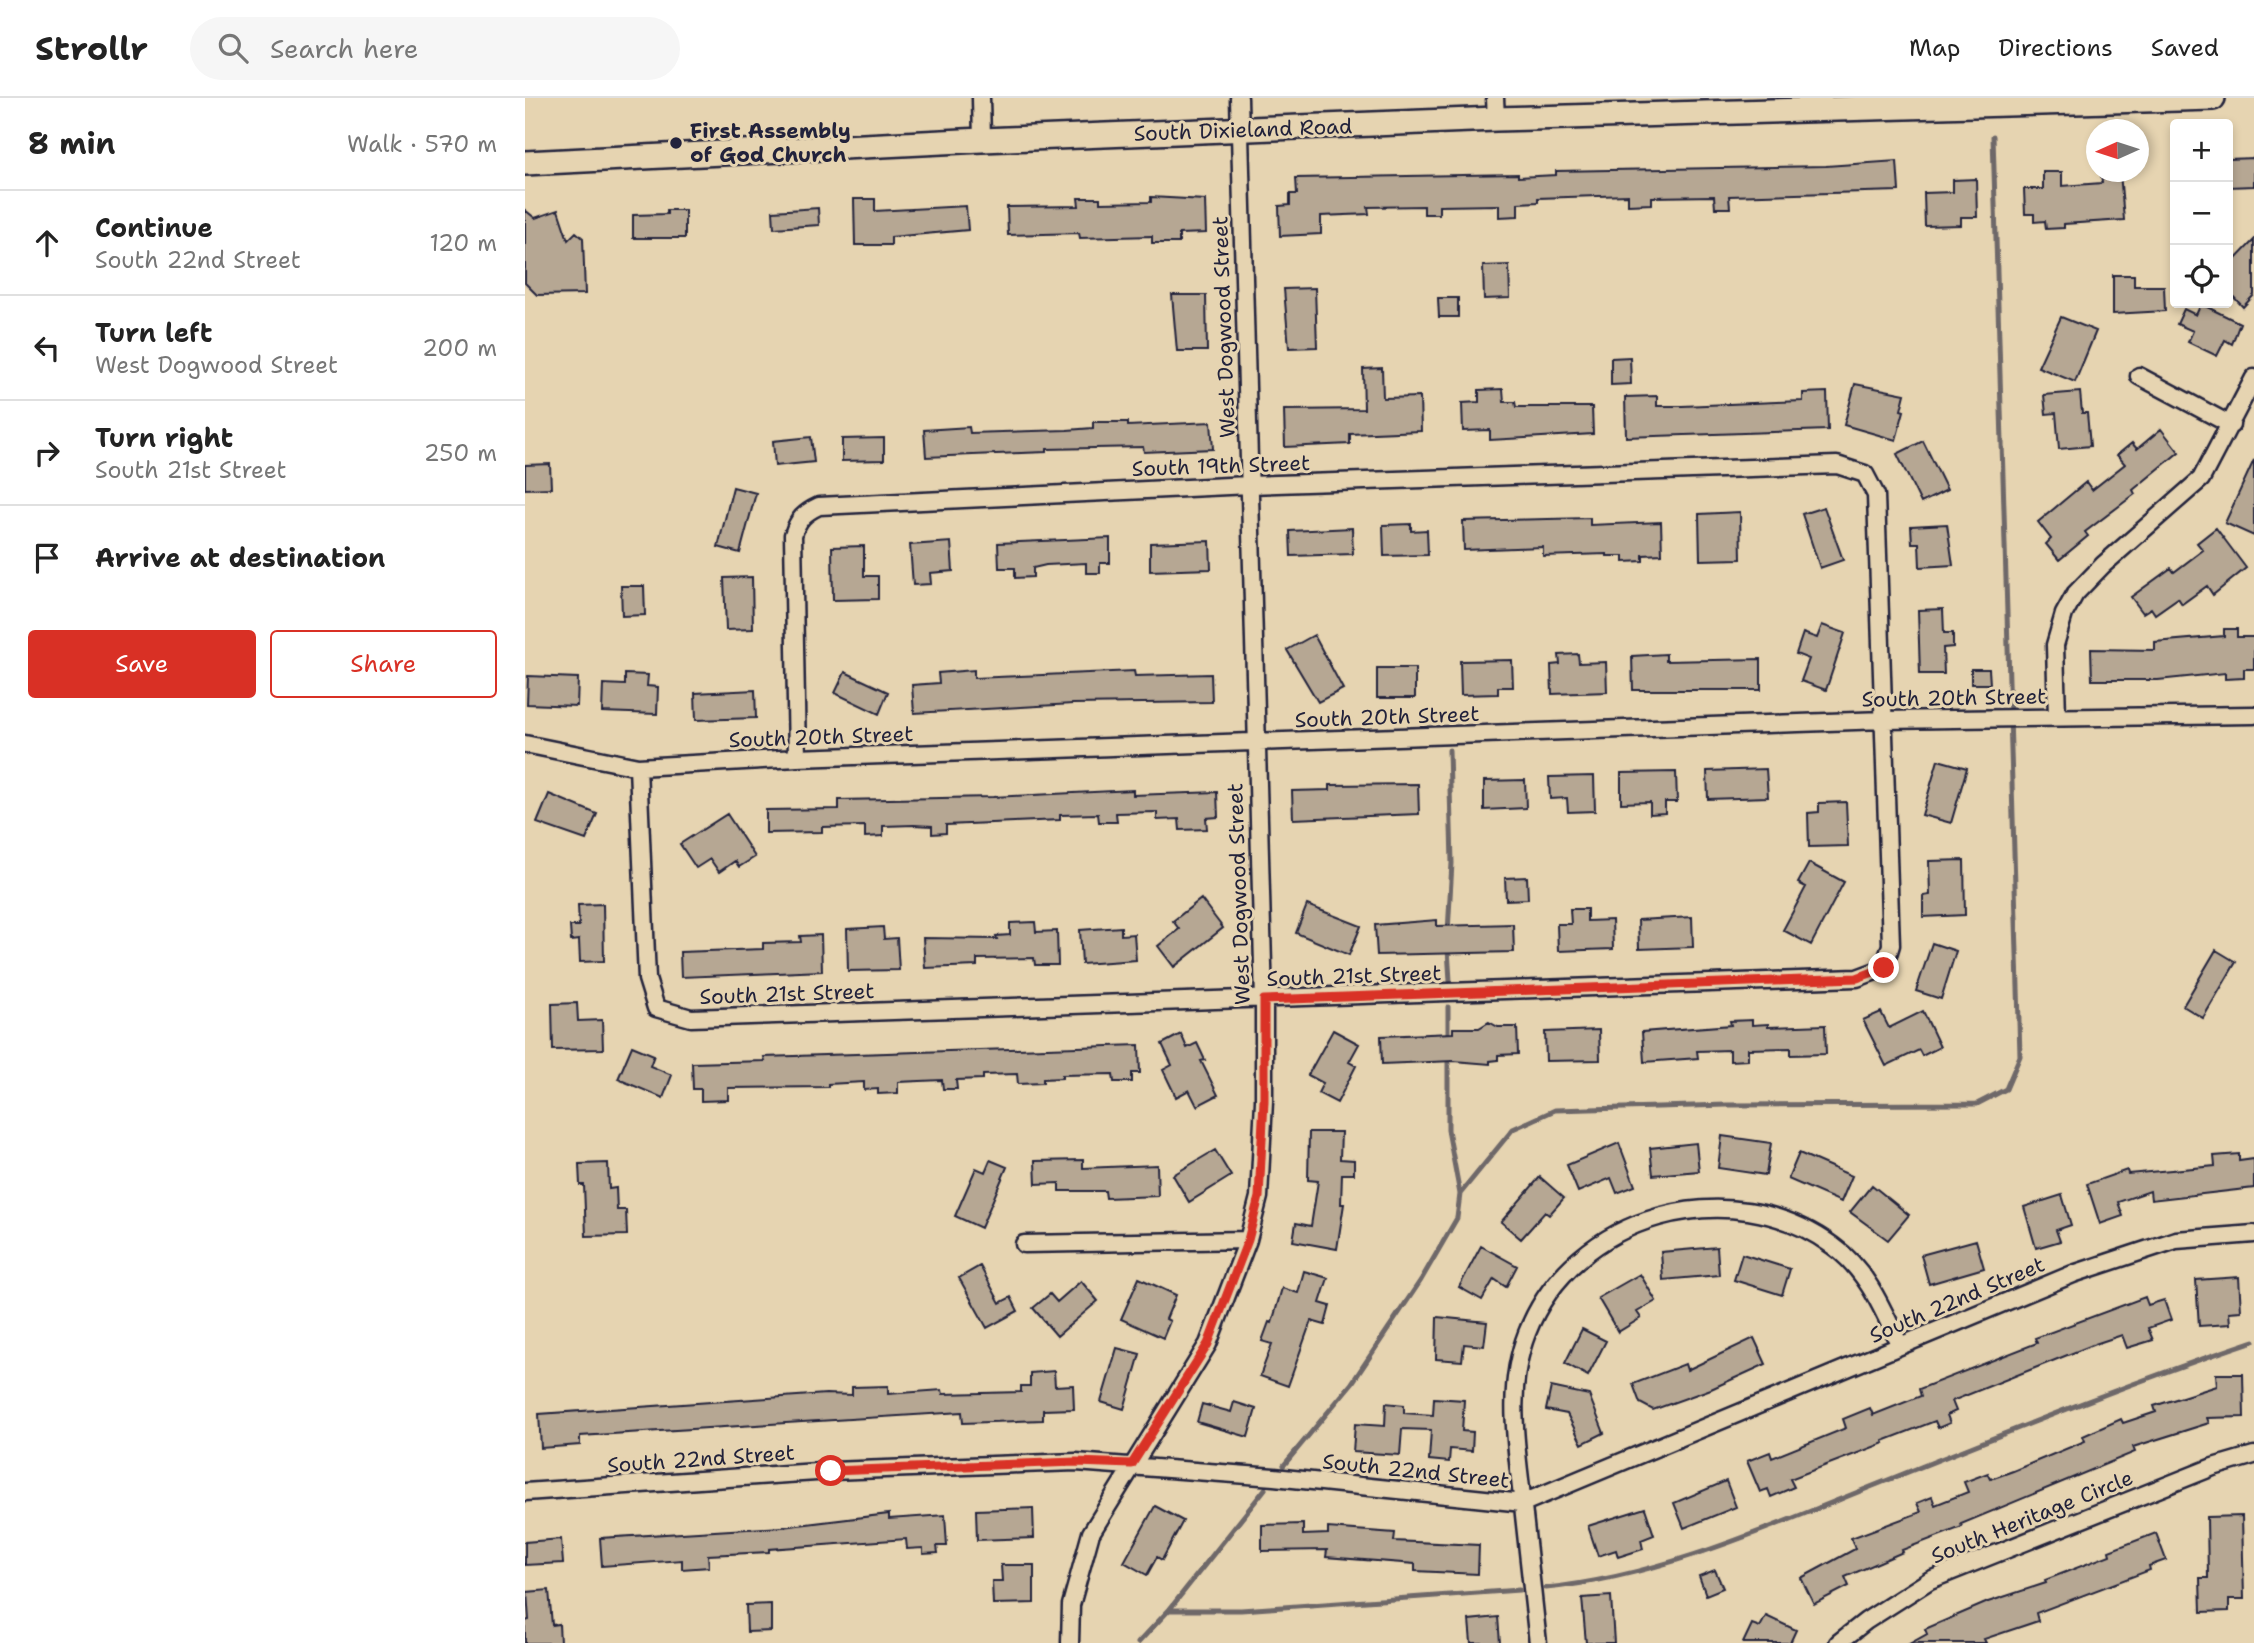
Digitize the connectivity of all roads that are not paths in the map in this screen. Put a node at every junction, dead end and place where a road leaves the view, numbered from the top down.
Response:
1 (981, 98) edge
2 (1240, 98) edge
3 (2213, 98) edge
4 (1943, 101) edge
5 (1715, 106) edge
6 (1495, 108) edge
7 (1240, 131) junction
8 (982, 140) junction
9 (525, 163) edge
10 (2139, 376) dead end
11 (2254, 378) edge
12 (2231, 425) junction
13 (1249, 485) junction
14 (2254, 715) edge
15 (2057, 717) junction
16 (1884, 720) junction
17 (1256, 743) junction
18 (525, 744) edge
19 (797, 758) junction
20 (638, 767) junction
21 (1264, 1000) junction
22 (2254, 1234) edge
23 (1248, 1240) junction
24 (1024, 1244) dead end
25 (1901, 1346) junction
26 (2254, 1455) edge
27 (1132, 1464) junction
28 (525, 1492) edge
29 (1523, 1503) junction
30 (1069, 1643) edge
31 (1538, 1643) edge
32 (1838, 1643) edge

1 - 8 street
2 - 7 street, West Dogwood Street
3 - 4 main road, South Dixieland Road
4 - 5 main road, South Dixieland Road
5 - 6 main road, South Dixieland Road
6 - 7 main road, South Dixieland Road
7 - 8 main road, South Dixieland Road
7 - 13 street, West Dogwood Street
8 - 9 main road, South Dixieland Road
10 - 12 street
11 - 12 street
12 - 15 street
13 - 16 street, South 19th Street
13 - 17 street, West Dogwood Street
13 - 19 street, South 19th Street
14 - 15 street, South 20th Street
15 - 16 street, South 20th Street
16 - 17 street, South 20th Street
16 - 21 street, South 21st Street
17 - 19 street, South 20th Street
17 - 21 street, West Dogwood Street
18 - 20 street, South 20th Street
19 - 20 street, South 20th Street
20 - 21 street, South 21st Street
21 - 23 street, West Dogwood Street
22 - 25 street, South 22nd Street
23 - 24 street
23 - 27 street, West Dogwood Street
25 - 29 street, South 22nd Street
25 - 29 street
26 - 32 street, South Heritage Circle
27 - 28 street, South 22nd Street
27 - 29 street, South 22nd Street
27 - 30 street, West Dogwood Street
29 - 31 street

